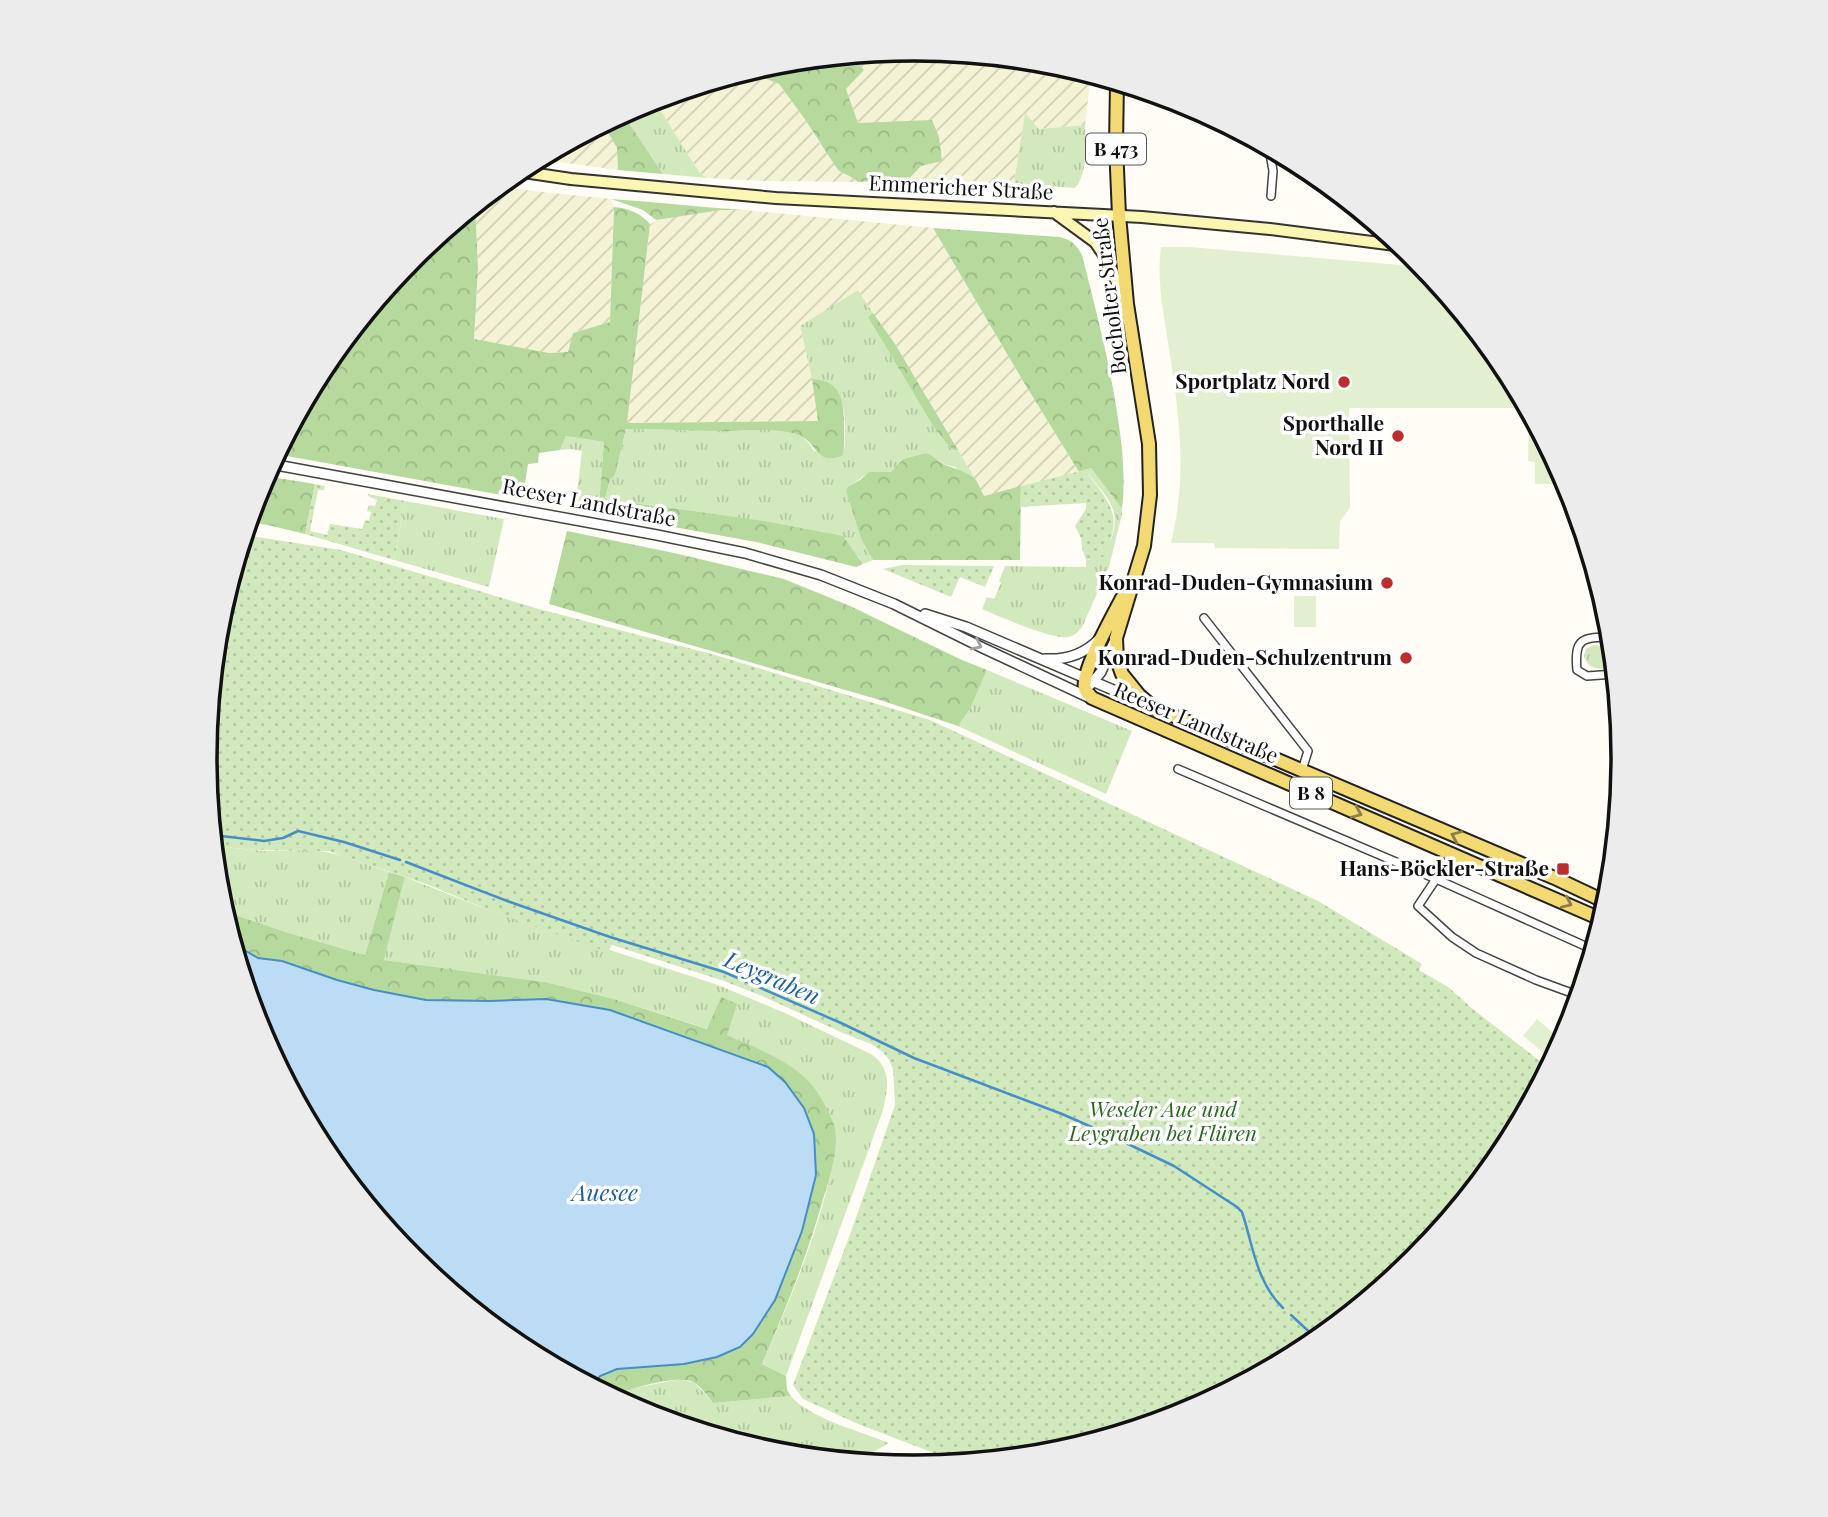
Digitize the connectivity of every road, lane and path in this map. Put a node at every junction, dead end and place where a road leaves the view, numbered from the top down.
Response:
1 (1118, 92) edge
2 (1271, 160) edge
3 (535, 174) edge
4 (1271, 196) dead end
5 (1054, 212) junction
6 (1119, 215) junction
7 (1384, 244) edge
8 (1127, 304) junction
9 (282, 466) edge
10 (1144, 546) junction
11 (894, 604) junction
12 (1204, 618) dead end
13 (1102, 635) junction
14 (1116, 638) junction
15 (1600, 638) edge
16 (1035, 658) junction
17 (1606, 675) edge
18 (1086, 688) junction
19 (1153, 707) junction
20 (1178, 769) dead end
21 (1302, 770) junction
22 (1436, 879) junction
23 (1597, 898) edge
24 (1593, 915) edge
25 (1585, 946) edge
26 (1570, 993) edge

1 - 6 main road, Bocholter Straße / B 473
2 - 4 street
3 - 5 main road, Emmericher Straße
5 - 6 main road, Emmericher Straße
5 - 8 main road
6 - 7 main road, Emmericher Straße
6 - 8 main road, Bocholter Straße / B 8
8 - 10 main road, Bocholter Straße / B 8
9 - 11 street, Reeser Landstraße
10 - 13 main road, Bocholter Straße / B 8
10 - 14 main road, Bocholter Straße / B 8
11 - 16 street, Reeser Landstraße
11 -> 18 street, Reeser Landstraße
12 - 21 street, Reeser Landstraße
13 - 16 street
13 - 18 main road, Bocholter Straße / B 8
14 - 18 street, Bocholter Straße / B 8
14 - 19 main road, B 8
15 - 17 street
16 - 18 street, Reeser Landstraße
18 - 19 street, Reeser Landstraße / B 8
18 -> 24 main road, Reeser Landstraße / B 8
19 - 21 main road, Reeser Landstraße / B 8
20 - 22 street
23 -> 21 main road, Reeser Landstraße / B 8
22 - 25 street
22 - 26 street

